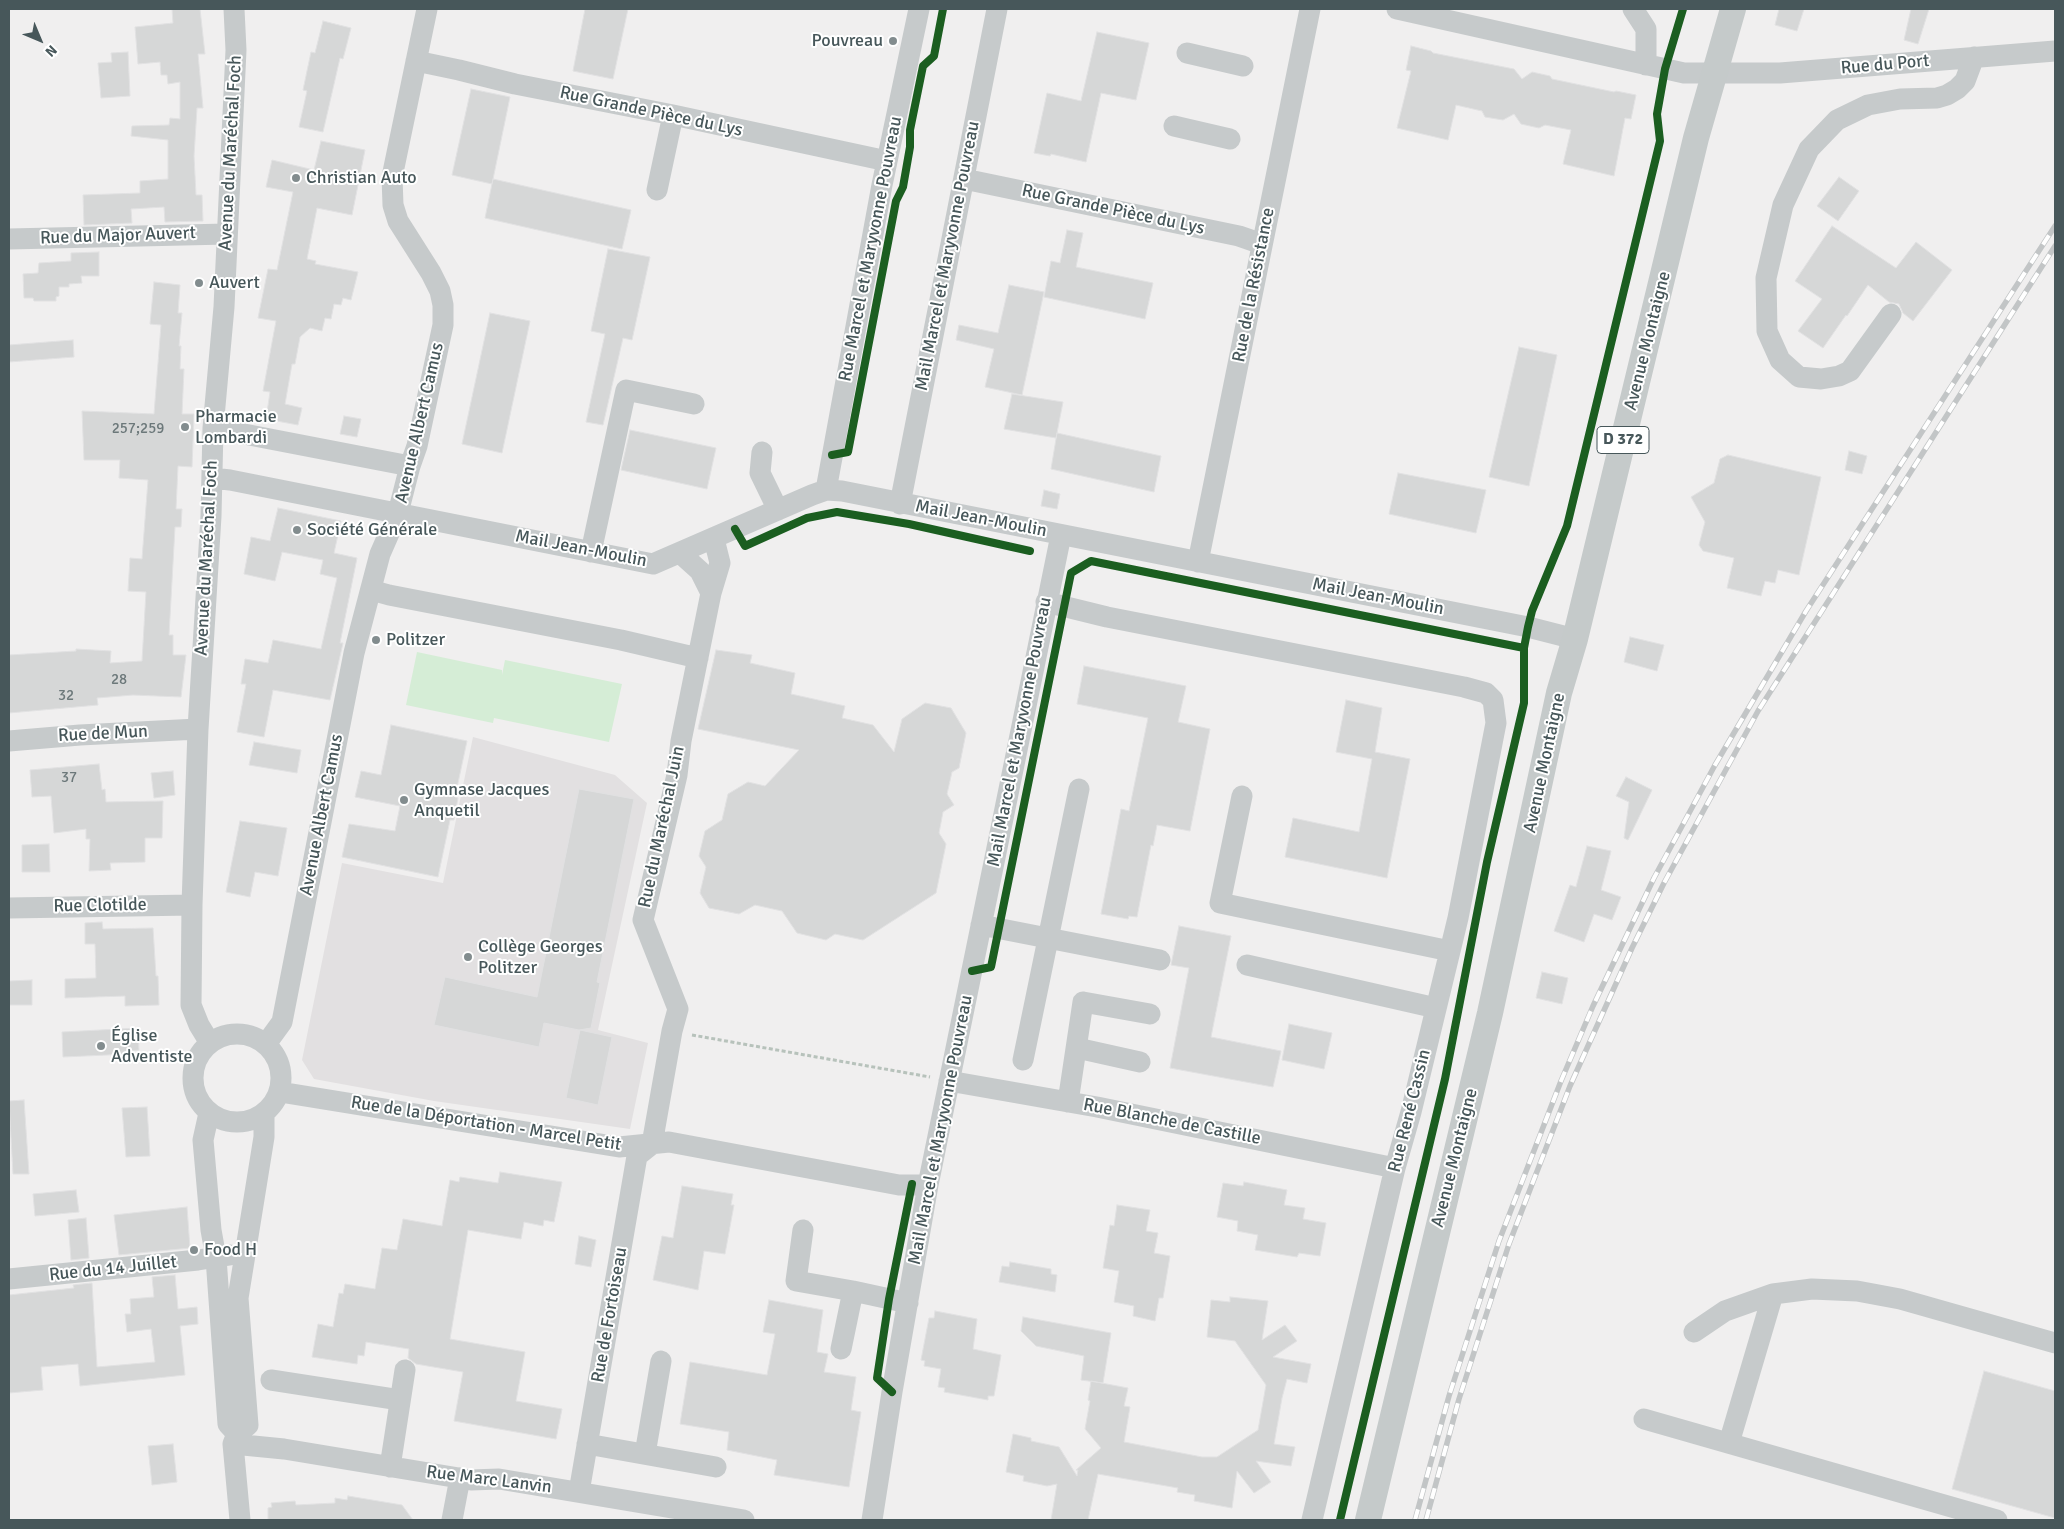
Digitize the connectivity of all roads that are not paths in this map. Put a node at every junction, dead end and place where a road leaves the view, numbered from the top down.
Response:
1 (234, 9) edge
2 (427, 9) edge
3 (919, 9) edge
4 (997, 9) edge
5 (1310, 9) edge
6 (1398, 9) edge
7 (1633, 9) edge
8 (1734, 9) edge
9 (2055, 51) edge
10 (1187, 53) dead end
11 (1974, 58) junction
12 (416, 61) junction
13 (1646, 65) junction
14 (1243, 66) dead end
15 (1715, 72) junction
16 (673, 115) junction
17 (1174, 126) dead end
18 (1230, 139) dead end
19 (887, 161) junction
20 (964, 179) junction
21 (657, 190) dead end
22 (227, 234) junction
23 (9, 239) edge
24 (1262, 244) junction
25 (1891, 314) dead end
26 (694, 404) dead end
27 (213, 428) junction
28 (762, 452) dead end
29 (410, 466) junction
30 (212, 478) junction
31 (826, 490) junction
32 (900, 504) junction
33 (778, 510) junction
34 (398, 513) junction
35 (1061, 535) junction
36 (714, 539) junction
37 (591, 552) junction
38 (680, 553) junction
39 (1198, 562) junction
40 (371, 590) junction
41 (710, 593) junction
42 (1046, 602) junction
43 (1575, 639) junction
44 (698, 658) junction
45 (198, 730) junction
46 (9, 741) edge
47 (1080, 789) dead end
48 (1242, 796) dead end
49 (192, 905) junction
50 (9, 908) edge
51 (981, 925) junction
52 (1049, 939) junction
53 (1450, 950) junction
54 (1160, 960) dead end
55 (1247, 965) dead end
56 (1436, 1008) junction
57 (1150, 1014) dead end
58 (210, 1043) junction
59 (266, 1044) junction
60 (1077, 1048) junction
61 (1023, 1060) dead end
62 (1140, 1062) dead end
63 (949, 1081) junction
64 (280, 1092) junction
65 (1068, 1102) junction
66 (209, 1113) junction
67 (264, 1114) junction
68 (652, 1144) junction
69 (1395, 1168) junction
70 (928, 1185) junction
71 (803, 1230) dead end
72 (246, 1252) junction
73 (216, 1265) junction
74 (9, 1279) edge
75 (853, 1291) junction
76 (1773, 1294) junction
77 (908, 1304) junction
78 (1694, 1332) dead end
79 (2055, 1343) edge
80 (841, 1350) dead end
81 (661, 1361) dead end
82 (405, 1370) dead end
83 (271, 1380) dead end
84 (400, 1400) junction
85 (1644, 1419) dead end
86 (235, 1439) junction
87 (1729, 1443) junction
88 (587, 1444) junction
89 (645, 1454) junction
90 (390, 1467) junction
91 (716, 1467) dead end
92 (460, 1478) junction
93 (579, 1492) junction
94 (240, 1520) edge
95 (452, 1520) edge
96 (744, 1520) edge
97 (872, 1520) edge
98 (1312, 1520) edge
99 (1368, 1520) edge
100 (1997, 1520) edge

1 - 22 street, Avenue du Maréchal Foch
2 - 12 street, Avenue Albert Camus
3 - 19 street, Rue Marcel et Maryvonne Pouvreau
4 - 20 street, Mail Marcel et Maryvonne Pouvreau
5 - 24 street, Rue de la Résistance
6 - 13 street, Rue du Port
7 - 13 street
8 - 15 main road, Avenue Montaigne / D 372
9 - 11 street, Rue du Port
10 - 14 street
11 - 15 street, Rue du Port
11 - 25 street
12 - 16 street, Rue Grande Pièce du Lys
12 - 29 street, Avenue Albert Camus
13 - 15 street, Rue du Port
15 - 43 main road, Avenue Montaigne / D 372
16 - 19 street, Rue Grande Pièce du Lys
16 - 21 street
17 - 18 street
19 - 31 street, Rue Marcel et Maryvonne Pouvreau
20 - 24 street, Rue Grande Pièce du Lys
20 - 32 street, Mail Marcel et Maryvonne Pouvreau
22 - 23 street, Rue du Major Auvert
22 - 27 street, Avenue du Maréchal Foch
24 - 39 street, Rue de la Résistance
26 - 37 street
27 - 29 street
27 - 30 street, Avenue du Maréchal Foch
28 - 33 street
29 - 34 street, Avenue Albert Camus
30 - 34 street, Mail Jean-Moulin
30 - 45 street, Avenue du Maréchal Foch
31 - 32 street, Mail Jean-Moulin
31 - 33 street, Mail Jean-Moulin
32 - 35 street, Mail Jean-Moulin
33 - 36 street, Mail Jean-Moulin
34 - 37 street, Mail Jean-Moulin
34 - 40 street, Avenue Albert Camus
35 - 39 street, Mail Jean-Moulin
35 - 42 street, Mail Marcel et Maryvonne Pouvreau
36 - 38 street, Mail Jean-Moulin
36 - 41 street, Rue du Maréchal Juin
37 - 38 street, Mail Jean-Moulin
38 - 41 street
39 - 43 street, Mail Jean-Moulin
40 - 44 street
40 - 59 street, Avenue Albert Camus
41 - 44 street, Rue du Maréchal Juin
42 - 51 street, Mail Marcel et Maryvonne Pouvreau
42 - 53 street, Rue René Cassin
43 - 99 main road, Avenue Montaigne / D 372
44 - 68 street, Rue du Maréchal Juin
45 - 46 street, Rue de Mun
45 - 49 street, Avenue du Maréchal Foch
47 - 52 street
48 - 53 street
49 - 50 street, Rue Clotilde
49 - 58 street, Avenue du Maréchal Foch
51 - 52 street
51 - 63 street, Mail Marcel et Maryvonne Pouvreau
52 - 54 street
52 - 61 street
53 - 56 street, Rue René Cassin
55 - 56 street
56 - 69 street, Rue René Cassin
57 - 60 street
58 - 59 street
58 - 66 street
59 - 64 street
60 - 62 street
60 - 65 street
63 - 65 street, Rue Blanche de Castille
63 - 70 street, Mail Marcel et Maryvonne Pouvreau
64 - 67 street
64 - 68 street, Rue de la Déportation - Marcel Petit
65 - 69 street, Rue Blanche de Castille
66 - 67 street
66 - 73 street
67 - 72 street
68 - 70 street, Rue de la Déportation - Marcel Petit
68 - 88 street, Rue de Fortoiseau
69 - 98 street, Rue René Cassin
70 - 77 street, Mail Marcel et Maryvonne Pouvreau
71 - 75 street
72 - 73 street, Rue du 14 Juillet
72 - 86 street
73 - 74 street, Rue du 14 Juillet
73 - 86 street
75 - 77 street
75 - 80 street
76 - 78 street
76 - 79 street
76 - 87 street
77 - 97 street, Mail Marcel et Maryvonne Pouvreau
81 - 89 street
82 - 84 street
83 - 84 street
84 - 90 street
85 - 87 street
86 - 90 street, Rue Marc Lanvin
86 - 94 street
87 - 100 street
88 - 89 street
88 - 93 street, Rue de Fortoiseau
89 - 91 street
90 - 92 street, Rue Marc Lanvin
92 - 93 street, Rue Marc Lanvin
92 - 95 street
93 - 96 street, Rue Marc Lanvin

